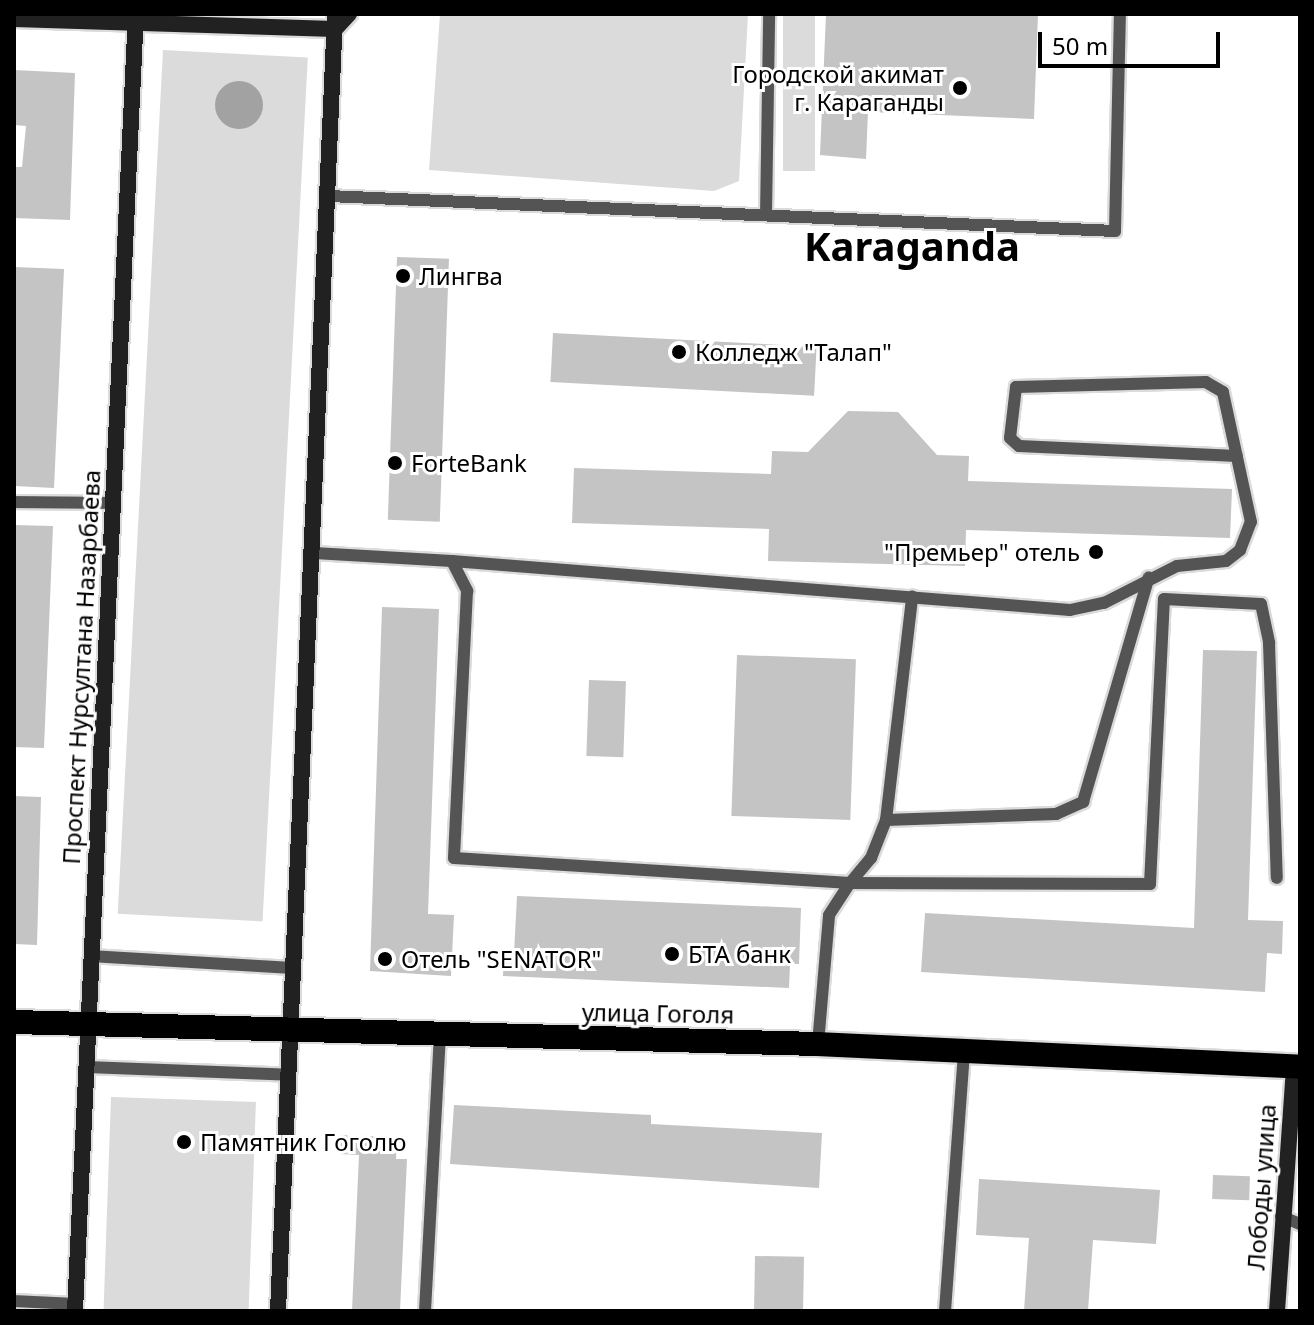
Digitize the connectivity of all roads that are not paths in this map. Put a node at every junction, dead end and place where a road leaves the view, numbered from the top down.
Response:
1 (349, 14) edge
2 (769, 14) edge
3 (1120, 14) edge
4 (40, 17) edge
5 (14, 19) edge
6 (135, 19) edge
7 (335, 22) edge
8 (329, 196) junction
9 (766, 215) junction
10 (1237, 456) junction
11 (14, 502) edge
12 (113, 503) junction
13 (314, 553) junction
14 (452, 561) junction
15 (1149, 577) junction
16 (912, 597) junction
17 (886, 820) junction
18 (1277, 878) dead end
19 (850, 883) junction
20 (92, 956) junction
21 (295, 968) junction
22 (14, 1022) edge
23 (88, 1026) junction
24 (293, 1032) junction
25 (440, 1035) junction
26 (818, 1044) junction
27 (964, 1051) junction
28 (86, 1067) junction
29 (1297, 1067) edge
30 (290, 1075) junction
31 (1281, 1216) junction
32 (1300, 1224) edge
33 (14, 1301) edge
34 (75, 1307) edge
35 (278, 1311) edge
36 (425, 1311) edge
37 (945, 1311) edge
38 (1277, 1311) edge

1 - 7 main road
2 - 9 lane
3 - 9 lane
4 - 5 main road
4 - 6 main road
6 - 7 main road
6 - 12 main road, Проспект Нурсултана Назарбаева
7 - 8 main road
8 - 9 lane
8 - 13 main road
10 - 10 lane
10 - 15 lane
11 - 12 lane
12 - 20 main road, Проспект Нурсултана Назарбаева
13 - 14 lane
13 - 21 main road
14 - 16 lane
14 - 19 lane
15 - 16 lane
15 - 17 lane
16 - 17 lane
17 - 19 lane
18 - 19 lane
19 - 26 lane
20 - 21 lane
20 - 23 main road, Проспект Нурсултана Назарбаева
21 - 24 main road
22 - 23 highway, улица Гоголя
23 - 24 highway, улица Гоголя
23 - 28 main road, Проспект Нурсултана Назарбаева
24 - 25 highway, улица Гоголя
24 - 30 main road
25 - 26 highway, улица Гоголя
25 - 36 lane
26 - 27 highway, улица Гоголя
27 - 29 highway, улица Гоголя
27 - 37 lane
28 - 30 lane
28 - 34 main road, Проспект Нурсултана Назарбаева
29 - 31 main road, Лободы улица
30 - 35 main road
31 - 32 lane
31 - 38 main road, Лободы улица
33 - 34 lane

